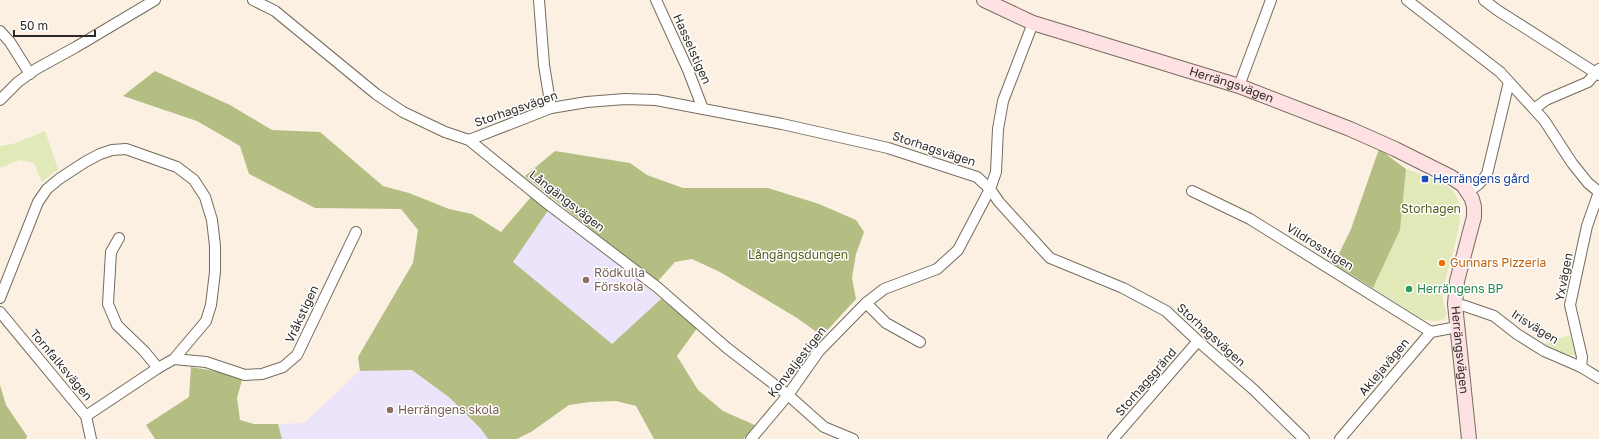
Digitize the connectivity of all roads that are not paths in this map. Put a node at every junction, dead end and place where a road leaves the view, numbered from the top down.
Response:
1 (155, 0) edge
2 (253, 0) edge
3 (539, 0) edge
4 (656, 0) edge
5 (984, 0) edge
6 (1271, 0) edge
7 (1407, 0) edge
8 (1484, 0) edge
9 (1033, 23) junction
10 (0, 31) edge
11 (1598, 72) edge
12 (30, 74) junction
13 (1509, 82) junction
14 (1239, 86) junction
15 (0, 100) edge
16 (551, 108) junction
17 (703, 109) junction
18 (1534, 109) junction
19 (469, 140) junction
20 (990, 189) junction
21 (1192, 191) dead end
22 (1468, 192) junction
23 (1599, 192) edge
24 (356, 232) dead end
25 (119, 238) dead end
26 (0, 298) edge
27 (866, 303) junction
28 (1455, 304) junction
29 (0, 312) edge
30 (1457, 327) junction
31 (1431, 332) junction
32 (1198, 341) junction
33 (920, 342) dead end
34 (174, 359) junction
35 (1581, 367) junction
36 (158, 368) junction
37 (1599, 378) edge
38 (788, 395) junction
39 (86, 416) junction
40 (91, 439) edge
41 (751, 439) edge
42 (854, 439) edge
43 (1113, 439) edge
44 (1304, 439) edge
45 (1340, 439) edge
46 (1469, 439) edge

1 - 12 street
2 - 19 street, Långängsvägen
3 - 16 street
4 - 17 street, Hasselstigen
5 - 9 street, Herrängsvägen
6 - 14 street
7 - 13 street
8 - 11 street
9 - 14 street, Herrängsvägen
9 - 20 street, Konvaljestigen
10 - 12 street
11 - 18 street
12 - 15 street
13 - 18 street
13 - 22 street
14 - 22 street, Herrängsvägen
16 - 17 street, Storhagsvägen
16 - 19 street, Storhagsvägen
17 - 20 street, Storhagsvägen
18 - 23 street
19 - 38 street, Långängsvägen
20 - 27 street, Konvaljestigen
20 - 32 street, Storhagsvägen
21 - 31 street, Vildrosstigen
22 - 28 street, Herrängsvägen
23 - 35 street, Yxvägen
24 - 34 street, Vråkstigen
25 - 36 street
26 - 34 street
27 - 33 street
27 - 38 street, Konvaljestigen
28 - 30 street, Herrängsvägen
28 - 35 street, Irisvägen
29 - 39 street, Tornfalksvägen
30 - 31 street
30 - 46 street, Herrängsvägen
31 - 45 street, Aklejavägen
32 - 43 street, Storhagsgränd
32 - 44 street, Storhagsvägen
34 - 36 street
35 - 37 street, Irisvägen
36 - 39 street
38 - 41 street, Konvaljestigen
38 - 42 street, Långängsvägen
39 - 40 street, Tornfalksvägen

